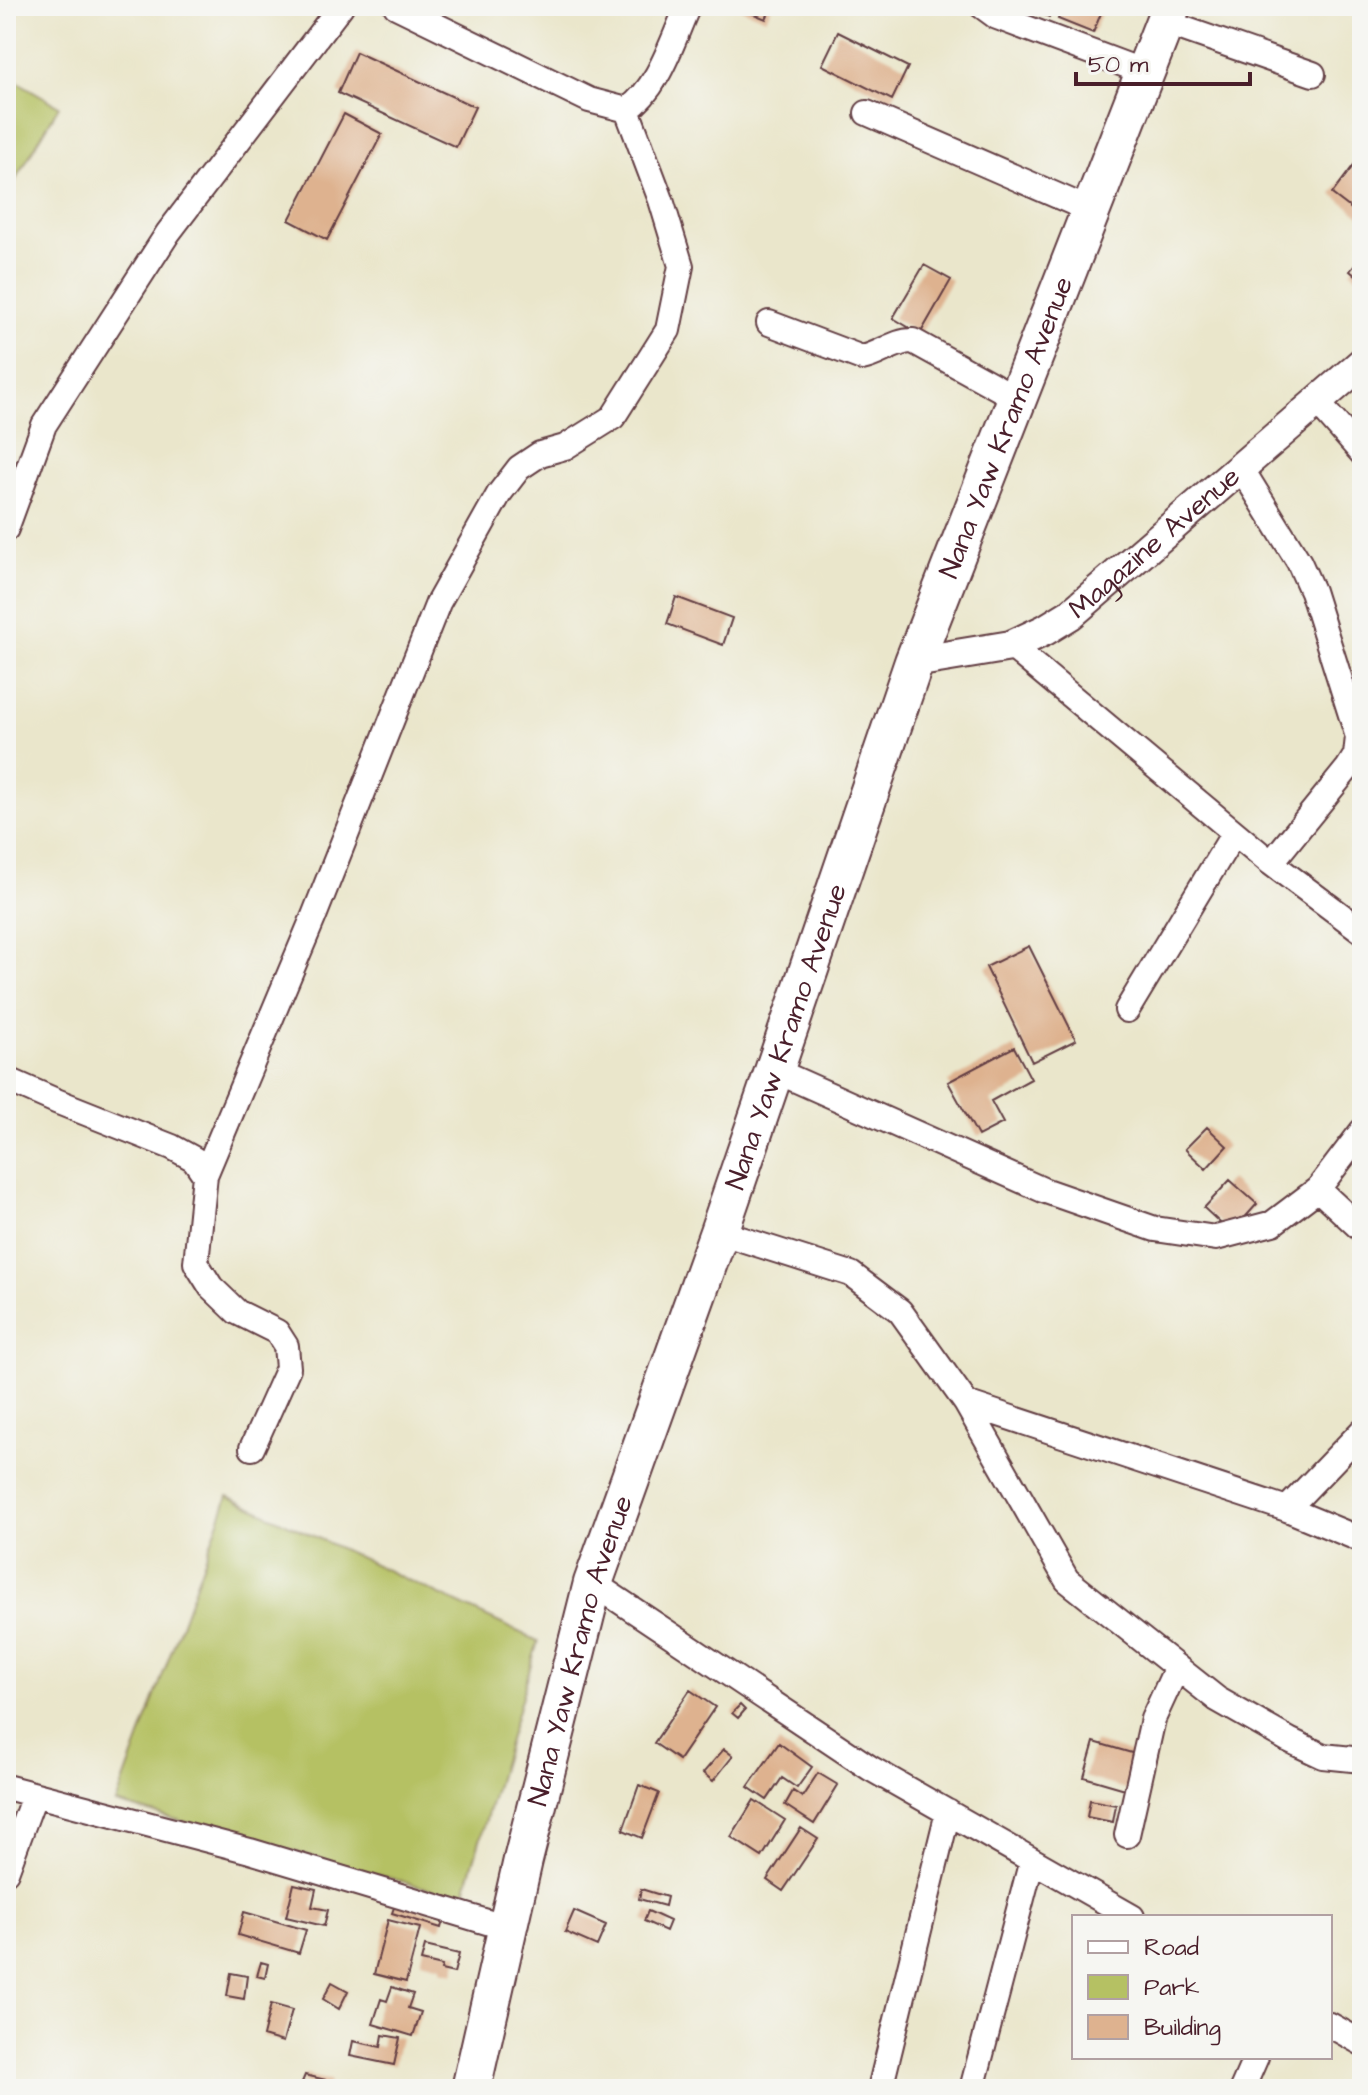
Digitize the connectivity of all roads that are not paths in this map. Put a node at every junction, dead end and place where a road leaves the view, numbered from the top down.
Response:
1 (341, 6) edge
2 (396, 6) edge
3 (688, 6) edge
4 (982, 6) edge
5 (1168, 14) edge
6 (1144, 72) junction
7 (1313, 74) dead end
8 (627, 110) junction
9 (867, 113) dead end
10 (1090, 210) junction
11 (769, 323) dead end
12 (1362, 363) edge
13 (1018, 399) junction
14 (1317, 402) junction
15 (1362, 453) edge
16 (1241, 468) junction
17 (6, 529) edge
18 (1011, 646) junction
19 (914, 662) junction
20 (1234, 833) junction
21 (1271, 863) junction
22 (1362, 931) edge
23 (1127, 1010) dead end
24 (774, 1070) junction
25 (6, 1079) edge
26 (1362, 1131) edge
27 (205, 1175) junction
28 (1318, 1189) junction
29 (1362, 1230) edge
30 (719, 1232) junction
31 (966, 1403) junction
32 (1362, 1431) edge
33 (252, 1448) dead end
34 (1287, 1509) junction
35 (1362, 1540) edge
36 (593, 1583) junction
37 (1177, 1667) junction
38 (1362, 1760) edge
39 (6, 1787) edge
40 (34, 1796) junction
41 (948, 1812) junction
42 (1127, 1835) dead end
43 (1032, 1860) junction
44 (6, 1872) edge
45 (1128, 1915) edge
46 (507, 1928) junction
47 (1332, 2026) edge
48 (1362, 2043) edge
49 (1255, 2059) edge
50 (471, 2089) edge
51 (880, 2089) edge
52 (972, 2089) edge
53 (1242, 2089) edge

1 - 17 street
2 - 8 street
3 - 8 street
4 - 6 street
5 - 6 main road, Nana Yaw Kramo Avenue
5 - 7 street
6 - 10 main road, Nana Yaw Kramo Avenue
8 - 27 street
9 - 10 street
10 - 13 main road, Nana Yaw Kramo Avenue
11 - 13 street
12 - 14 street, Magazine Avenue
13 - 19 main road, Nana Yaw Kramo Avenue
14 - 15 street
14 - 16 street, Magazine Avenue
16 - 18 street, Magazine Avenue
16 - 21 street
18 - 19 street, Magazine Avenue
18 - 20 street
19 - 24 main road, Nana Yaw Kramo Avenue
20 - 21 street
20 - 23 street
21 - 22 street
24 - 28 street
24 - 30 main road, Nana Yaw Kramo Avenue
25 - 27 street
26 - 28 street
27 - 33 street
28 - 29 street
30 - 31 street
30 - 36 main road, Nana Yaw Kramo Avenue
31 - 34 street
31 - 37 street
32 - 34 street
34 - 35 street
36 - 41 street
36 - 46 main road, Nana Yaw Kramo Avenue
37 - 38 street
37 - 42 street
39 - 40 street
40 - 44 street
40 - 46 street
41 - 43 street
41 - 51 street
43 - 45 street
43 - 52 street
46 - 50 main road, Nana Yaw Kramo Avenue
47 - 48 street
49 - 53 street

